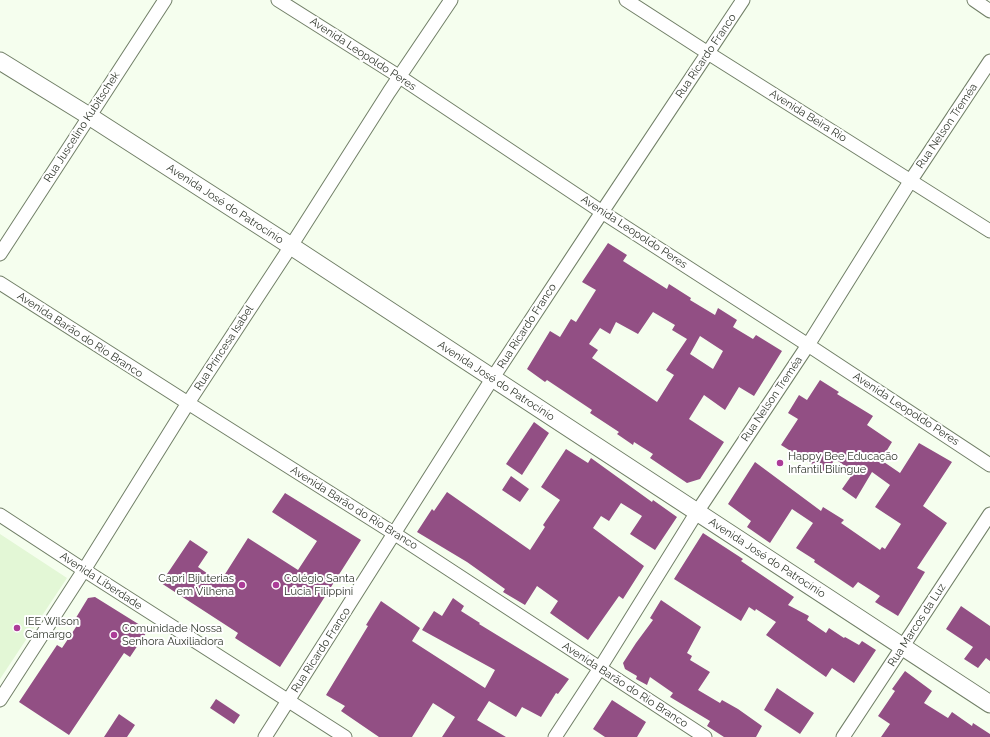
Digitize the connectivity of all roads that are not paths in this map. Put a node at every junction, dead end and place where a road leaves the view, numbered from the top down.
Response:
1 (165, 0) edge
2 (278, 0) edge
3 (452, 0) edge
4 (626, 0) edge
5 (743, 0) edge
6 (974, 0) edge
7 (990, 11) edge
8 (708, 53) junction
9 (0, 61) edge
10 (990, 61) edge
11 (400, 77) junction
12 (89, 116) junction
13 (911, 180) junction
14 (602, 212) junction
15 (990, 231) edge
16 (291, 246) junction
17 (0, 254) edge
18 (0, 283) edge
19 (808, 345) junction
20 (492, 379) junction
21 (188, 404) junction
22 (990, 465) edge
23 (697, 512) junction
24 (990, 514) edge
25 (0, 515) edge
26 (395, 534) junction
27 (84, 570) junction
28 (902, 647) junction
29 (600, 668) junction
30 (0, 700) edge
31 (289, 700) junction
32 (990, 704) edge
33 (265, 737) edge
34 (345, 737) edge
35 (555, 737) edge
36 (705, 737) edge
37 (843, 737) edge

1 - 12 street, Rua Juscelino Kubitschek
2 - 11 street, Avenida Leopoldo Peres
3 - 11 street, Rua Princesa Isabel
4 - 8 street, Avenida Beira Rio
5 - 8 street, Rua Ricardo Franco
6 - 7 street
8 - 13 street, Avenida Beira Rio
8 - 14 street, Rua Ricardo Franco
9 - 12 street, Avenida José do Patrocínio
10 - 13 street, Rua Nelson Treméa
11 - 14 street, Avenida Leopoldo Peres
11 - 16 street, Rua Princesa Isabel
12 - 16 street, Avenida José do Patrocínio
12 - 17 street, Rua Juscelino Kubitschek
13 - 15 street, Avenida Beira Rio
13 - 19 street, Rua Nelson Treméa
14 - 19 street, Avenida Leopoldo Peres
14 - 20 street, Rua Ricardo Franco
16 - 20 street, Avenida José do Patrocínio
16 - 21 street, Rua Princesa Isabel
18 - 21 street, Avenida Barão do Rio Branco
19 - 22 street, Avenida Leopoldo Peres
19 - 23 street, Rua Nelson Treméa
20 - 23 street, Avenida José do Patrocínio
20 - 26 street, Rua Ricardo Franco
21 - 26 street, Avenida Barão do Rio Branco
21 - 27 street, Rua Princesa Isabel
23 - 28 street, Avenida José do Patrocínio
23 - 29 street, Rua Nelson Treméa
24 - 28 street, Rua Marcos da Luz
25 - 27 street, Avenida Liberdade
26 - 29 street, Avenida Barão do Rio Branco
26 - 31 street, Rua Ricardo Franco
27 - 30 street, Rua Princesa Isabel
27 - 31 street, Avenida Liberdade
28 - 32 street, Avenida José do Patrocínio
28 - 37 street, Rua Marcos da Luz
29 - 35 street, Rua Nelson Treméa
29 - 36 street, Avenida Barão do Rio Branco
31 - 33 street, Rua Ricardo Franco
31 - 34 street, Avenida Liberdade

